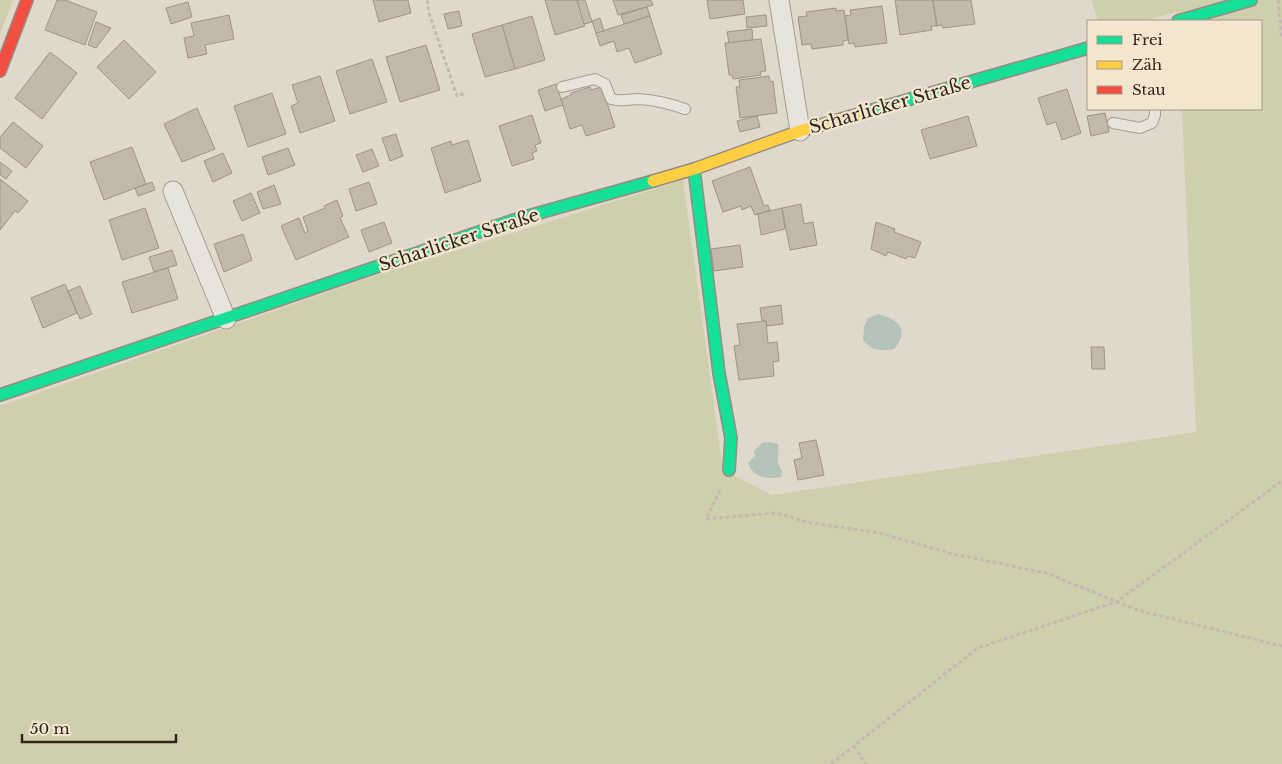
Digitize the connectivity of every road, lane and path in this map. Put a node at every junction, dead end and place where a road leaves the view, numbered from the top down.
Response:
1 (27, 0) edge
2 (427, 0) edge
3 (779, 0) edge
4 (1251, 0) edge
5 (1278, 0) edge
6 (1181, 20) edge
7 (1282, 39) edge
8 (1087, 48) edge
9 (0, 71) edge
10 (562, 87) dead end
11 (466, 93) dead end
12 (685, 109) dead end
13 (1155, 110) edge
14 (1113, 123) dead end
15 (800, 131) junction
16 (694, 169) junction
17 (173, 191) dead end
18 (226, 319) junction
19 (0, 395) edge
20 (729, 470) joint
21 (1282, 482) edge
22 (1116, 602) junction
23 (1282, 646) edge
24 (854, 746) junction
25 (831, 764) edge
26 (866, 764) edge

1 - 9 street
2 - 11 path
3 - 15 street
4 - 6 street
5 - 7 path
8 - 15 street, Scharlicker Straße
10 - 12 lane
13 - 14 lane
15 - 16 street, Scharlicker Straße
16 - 18 street, Scharlicker Straße
16 - 20 street
17 - 18 street
18 - 19 street, Scharlicker Straße
20 - 22 path
21 - 22 path
22 - 23 path
22 - 24 path
24 - 25 path
24 - 26 path

